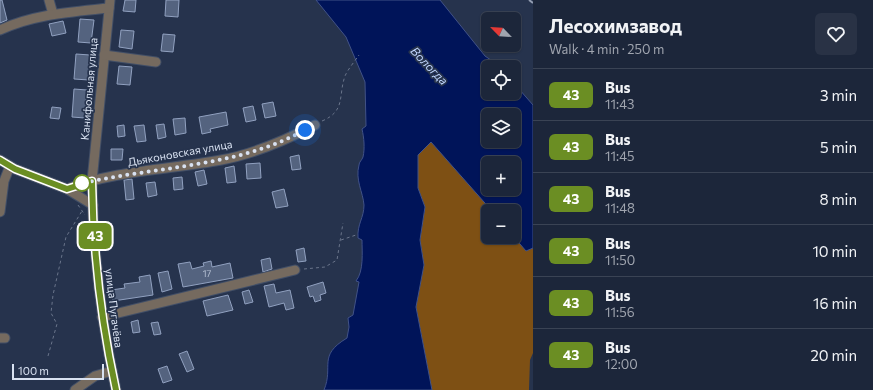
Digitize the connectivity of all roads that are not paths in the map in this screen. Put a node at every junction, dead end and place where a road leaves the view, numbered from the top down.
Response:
1 (49, 0) edge
2 (109, 4) edge
3 (53, 14) junction
4 (0, 30) edge
5 (104, 55) junction
6 (156, 62) dead end
7 (314, 125) road end
8 (0, 160) edge
9 (10, 166) junction
10 (92, 181) junction
11 (67, 189) junction
12 (92, 204) junction
13 (0, 212) edge
14 (295, 270) road end
15 (102, 317) junction
16 (112, 371) junction
17 (75, 390) edge
18 (116, 390) edge

1 - 3 street
2 - 3 street
2 - 5 street, Канифольная улица
3 - 4 street
5 - 6 street
5 - 10 street, Канифольная улица
7 - 10 street, Дьяконовская улица
8 - 9 street
9 - 11 street
9 - 13 street
10 - 11 street, Дьяконовская улица
10 - 12 street, улица Пугачёва
11 - 12 street
12 - 15 street, улица Пугачёва
14 - 15 street
15 - 16 street, улица Пугачёва
16 - 17 street
16 - 18 street, улица Пугачёва

